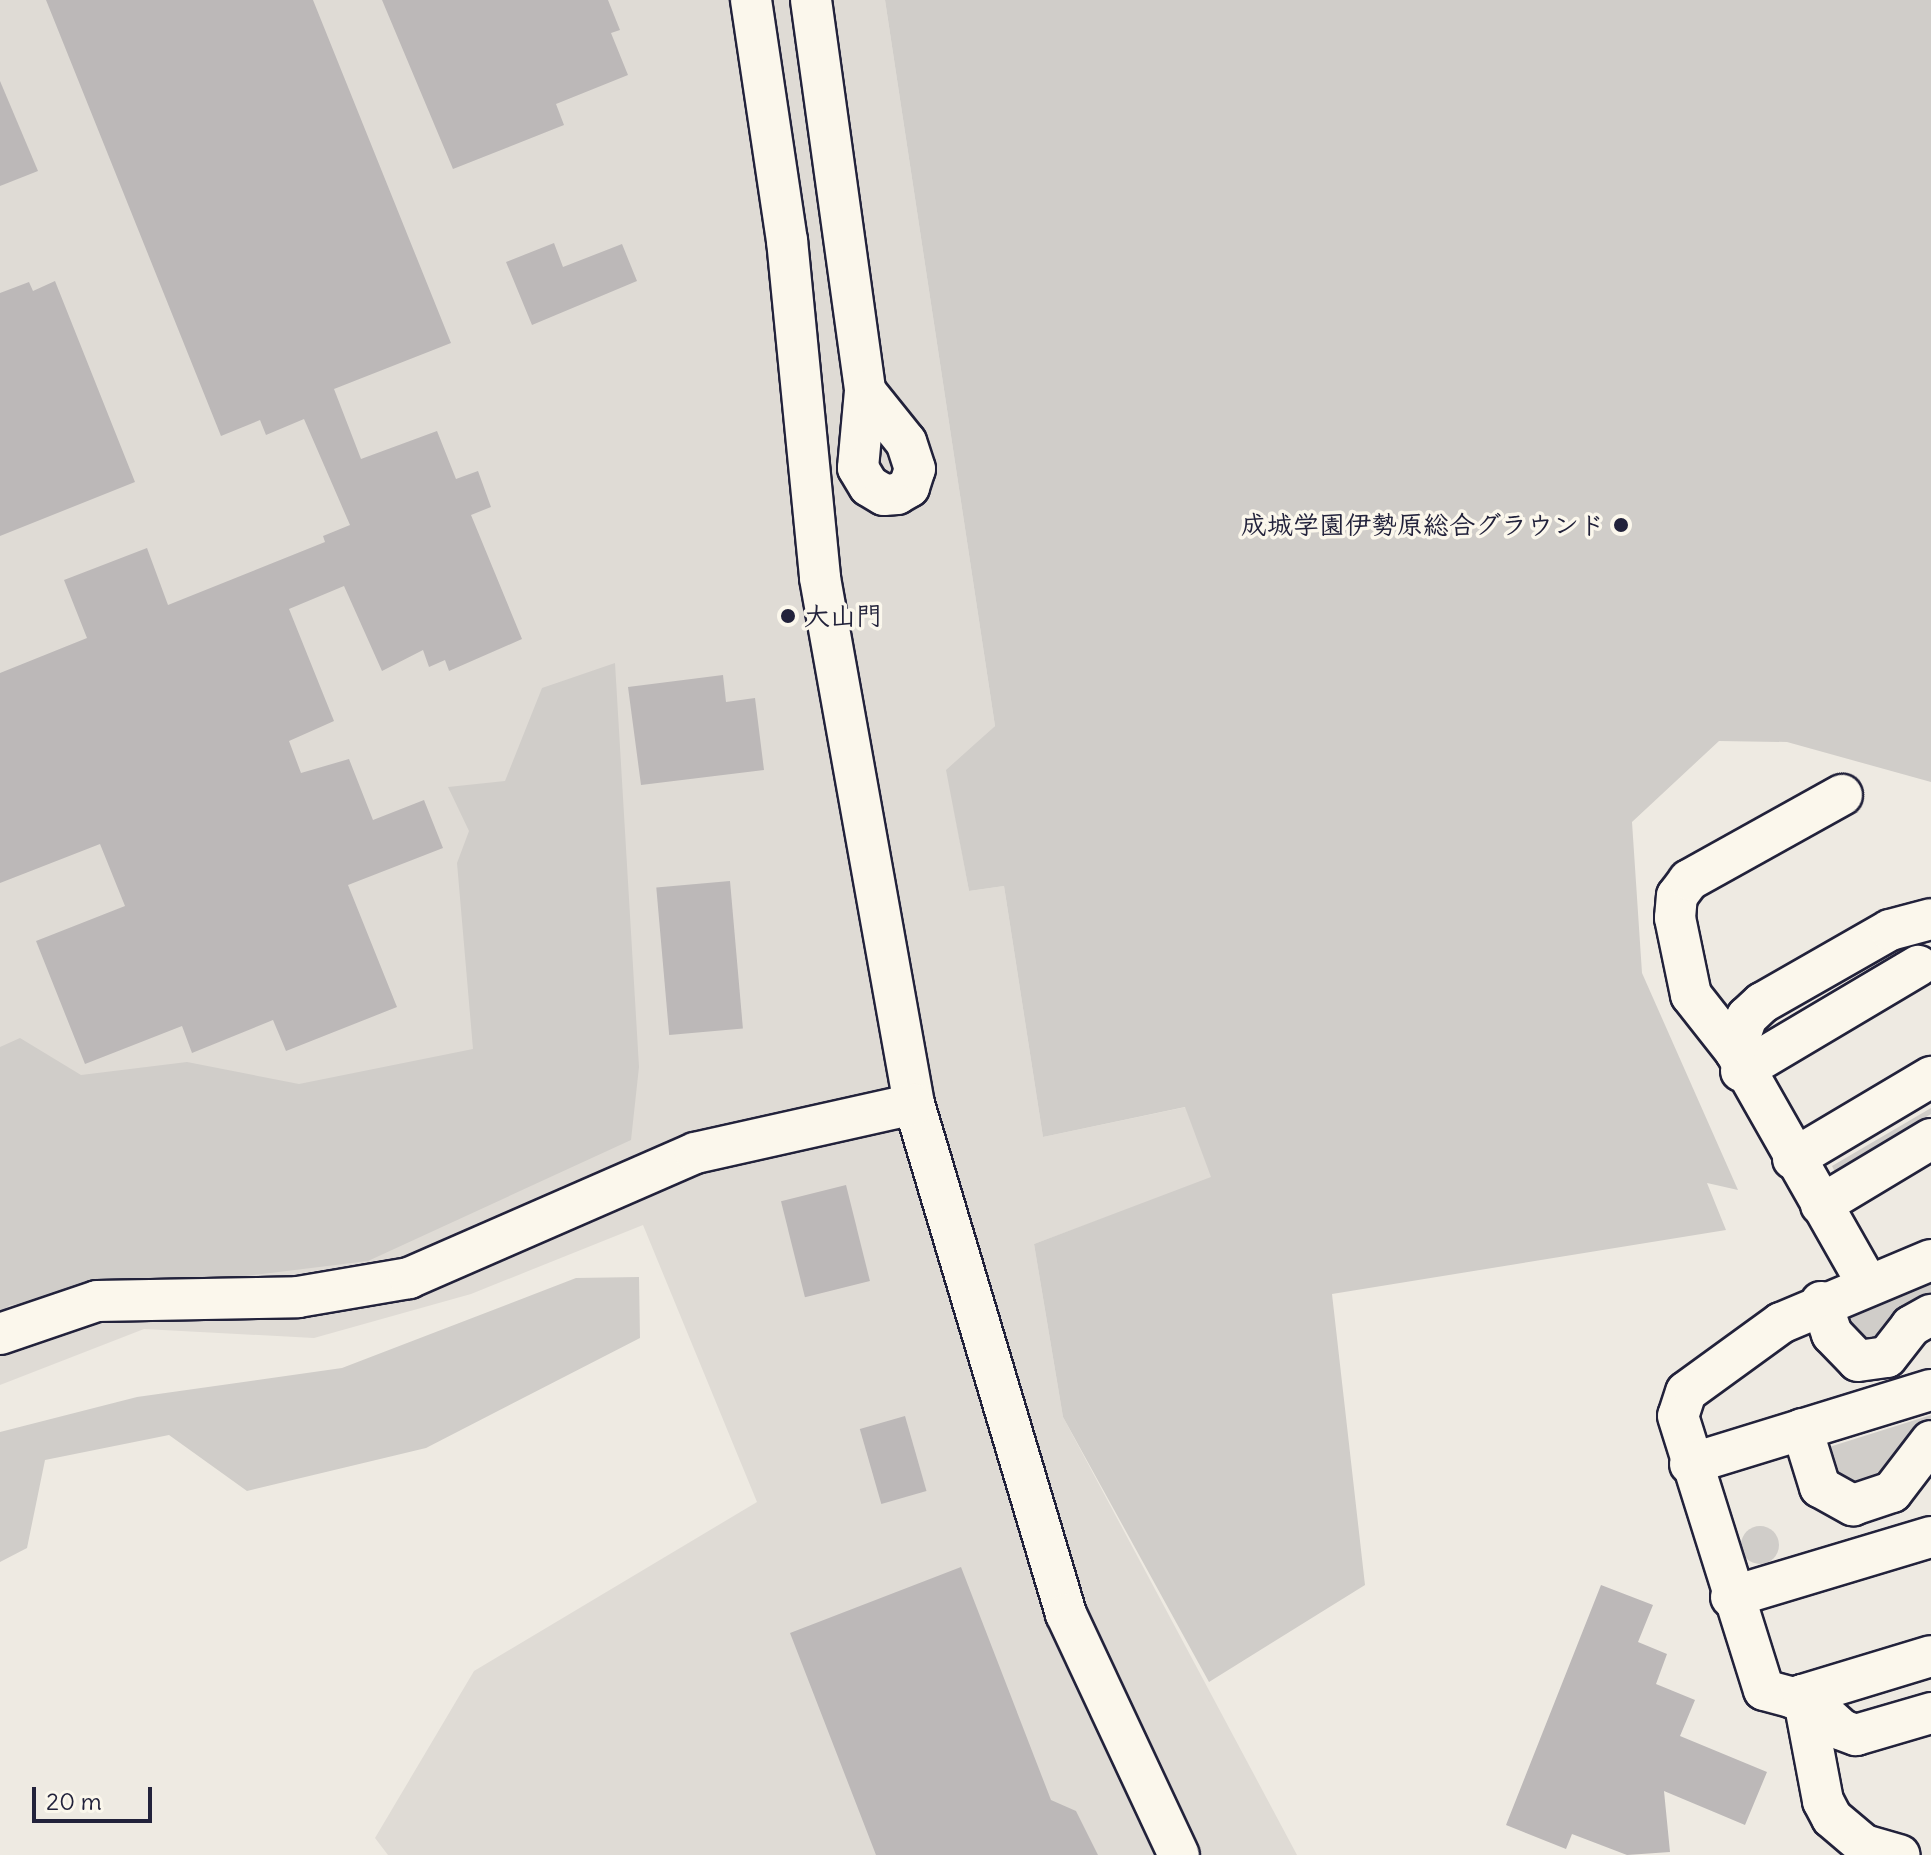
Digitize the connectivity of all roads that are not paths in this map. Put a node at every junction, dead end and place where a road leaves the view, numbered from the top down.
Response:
1 (751, 0) edge
2 (811, 0) edge
3 (865, 391) dead end
4 (1842, 795) dead end
5 (1931, 919) edge
6 (1890, 930) junction
7 (1925, 974) edge
8 (1738, 1061) junction
9 (1931, 1077) edge
10 (914, 1104) junction
11 (1931, 1139) edge
12 (1793, 1159) junction
13 (1821, 1205) junction
14 (1931, 1260) edge
15 (1868, 1285) junction
16 (1821, 1302) junction
17 (1931, 1315) edge
18 (0, 1334) edge
19 (1931, 1390) edge
20 (1802, 1429) junction
21 (1931, 1441) edge
22 (1690, 1464) junction
23 (1931, 1537) edge
24 (1731, 1597) junction
25 (1931, 1656) edge
26 (1803, 1695) junction
27 (1931, 1713) edge
28 (1179, 1855) edge
29 (1900, 1855) edge

1 - 10 street
2 - 3 street
4 - 8 street
5 - 6 street
6 - 7 street
6 - 8 street
7 - 8 street
8 - 12 street
9 - 12 street
10 - 18 street
10 - 28 street
11 - 13 street
12 - 13 street
13 - 15 street
14 - 15 street
15 - 16 street
16 - 17 street
16 - 22 street
19 - 20 street
20 - 21 street
20 - 22 street
22 - 24 street
23 - 24 street
24 - 26 street
25 - 26 street
26 - 27 street
26 - 29 street

